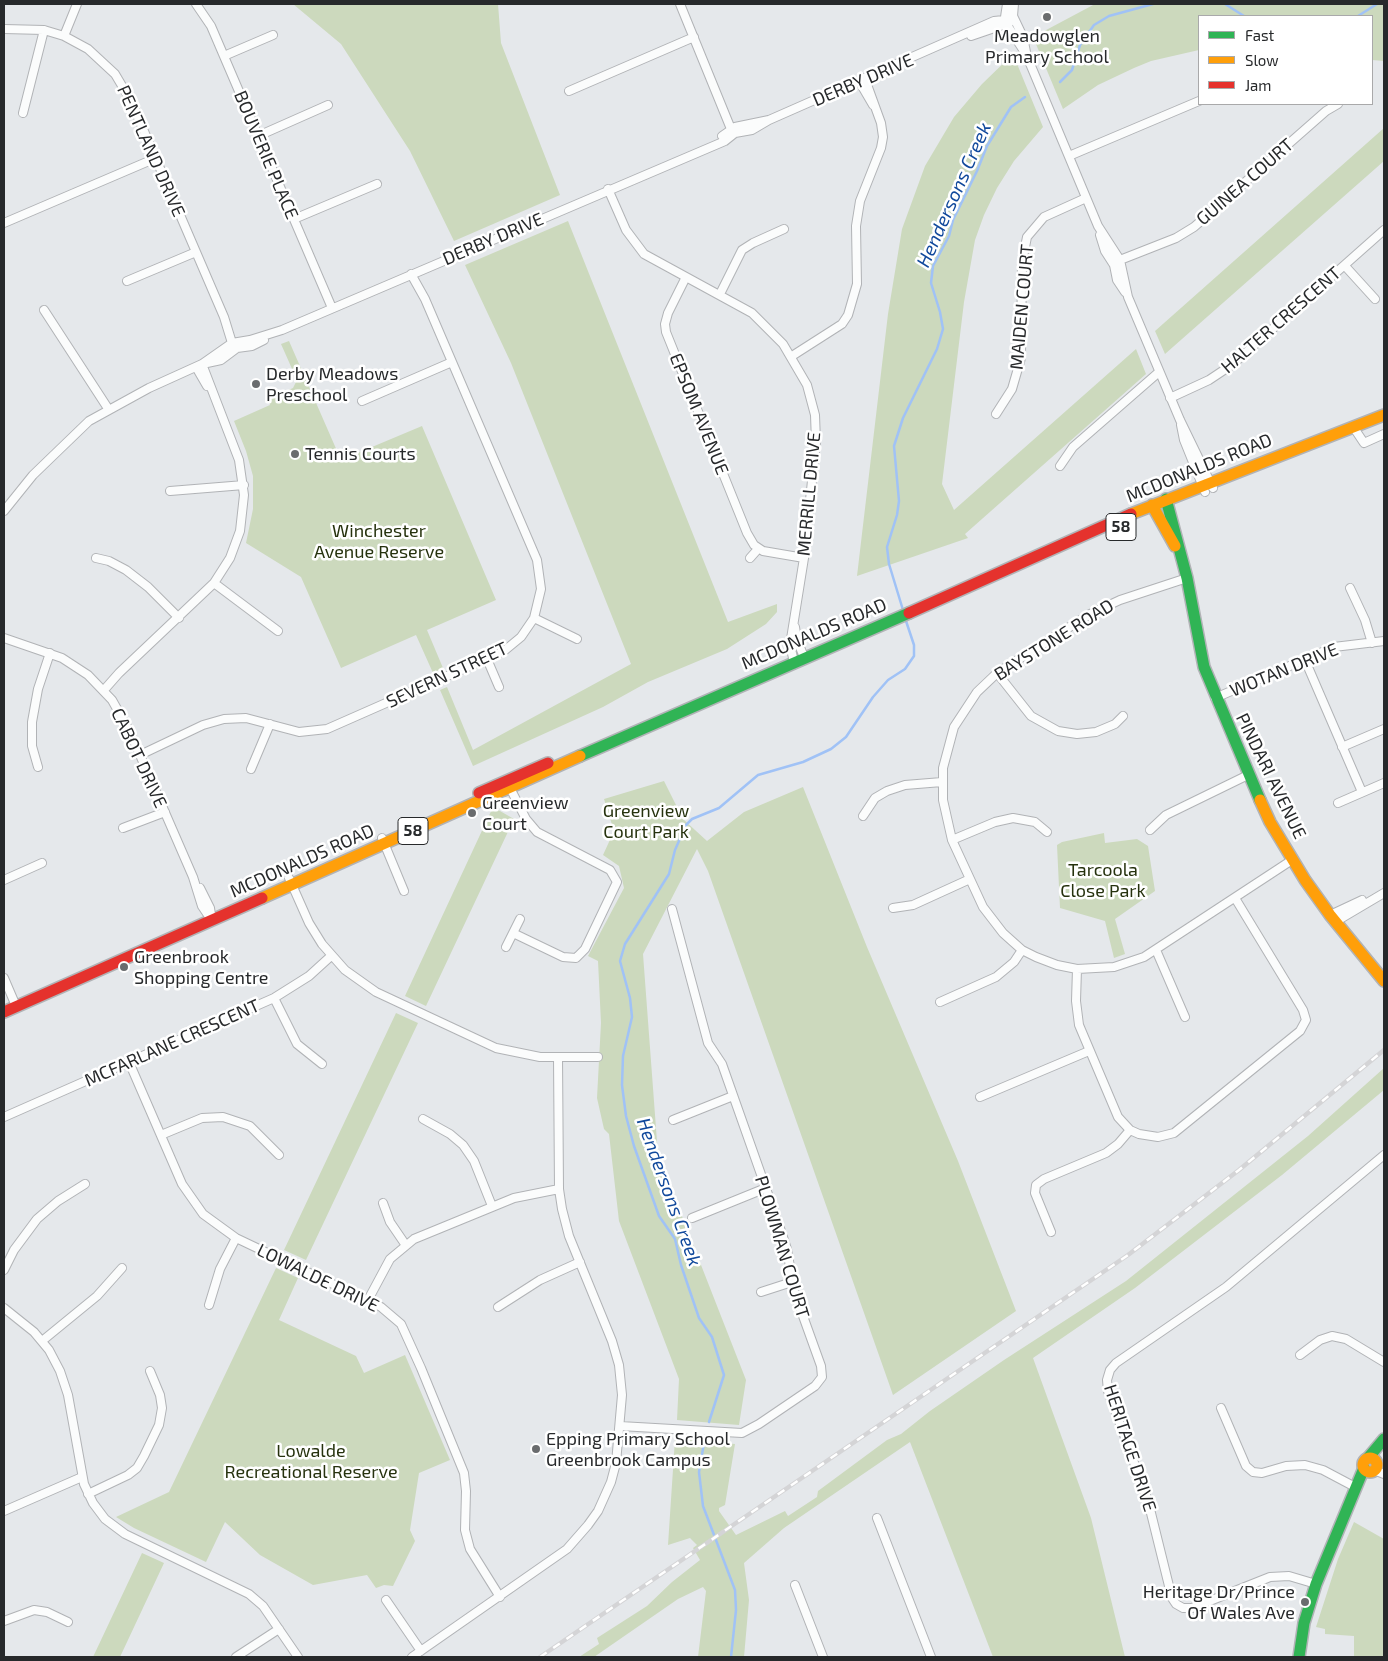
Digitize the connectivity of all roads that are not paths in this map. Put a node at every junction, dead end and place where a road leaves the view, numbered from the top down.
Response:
1 (77, 4) edge
2 (196, 4) edge
3 (680, 4) edge
4 (1007, 4) edge
5 (1014, 4) edge
6 (1009, 21) junction
7 (4, 29) edge
8 (44, 30) junction
9 (272, 35) dead end
10 (64, 36) junction
11 (694, 37) junction
12 (224, 56) junction
13 (862, 80) junction
14 (569, 91) dead end
15 (1198, 101) edge
16 (328, 105) dead end
17 (1336, 105) edge
18 (23, 113) dead end
19 (734, 130) junction
20 (258, 136) junction
21 (1069, 156) junction
22 (156, 158) junction
23 (377, 184) dead end
24 (608, 189) junction
25 (1086, 198) junction
26 (294, 219) junction
27 (4, 223) edge
28 (784, 229) dead end
29 (1384, 230) edge
30 (196, 252) junction
31 (1119, 263) junction
32 (1345, 266) junction
33 (413, 273) junction
34 (686, 277) junction
35 (127, 281) dead end
36 (720, 294) junction
37 (1375, 300) dead end
38 (332, 308) junction
39 (44, 310) dead end
40 (235, 344) junction
41 (792, 356) junction
42 (452, 362) junction
43 (199, 365) junction
44 (1160, 372) junction
45 (1170, 398) junction
46 (362, 401) dead end
47 (109, 410) junction
48 (996, 414) dead end
49 (1384, 415) edge
50 (1354, 428) junction
51 (1384, 434) edge
52 (1060, 466) dead end
53 (244, 485) junction
54 (1208, 487) junction
55 (170, 491) dead end
56 (1167, 503) junction
57 (1154, 509) junction
58 (4, 510) edge
59 (758, 549) junction
60 (96, 558) dead end
61 (750, 558) dead end
62 (804, 558) junction
63 (1182, 559) junction
64 (1187, 578) junction
65 (214, 583) junction
66 (1350, 588) dead end
67 (179, 618) junction
68 (534, 618) junction
69 (278, 631) dead end
70 (4, 638) edge
71 (577, 639) dead end
72 (1384, 642) edge
73 (1372, 643) junction
74 (50, 653) junction
75 (799, 659) junction
76 (487, 660) junction
77 (1305, 660) junction
78 (998, 673) junction
79 (499, 687) dead end
80 (102, 689) junction
81 (1215, 698) junction
82 (1123, 716) dead end
83 (270, 724) junction
84 (1384, 729) edge
85 (1342, 747) junction
86 (139, 753) junction
87 (38, 767) dead end
88 (251, 769) dead end
89 (1248, 775) junction
90 (942, 782) junction
91 (1384, 783) edge
92 (511, 786) junction
93 (1362, 792) junction
94 (1338, 803) dead end
95 (165, 812) junction
96 (863, 816) dead end
97 (123, 828) dead end
98 (1150, 830) dead end
99 (1047, 832) dead end
100 (952, 840) junction
101 (383, 841) junction
102 (1292, 860) junction
103 (42, 863) dead end
104 (970, 879) junction
105 (4, 880) edge
106 (290, 882) junction
107 (404, 891) dead end
108 (1384, 893) edge
109 (1235, 898) junction
110 (893, 908) dead end
111 (672, 909) dead end
112 (210, 916) junction
113 (1332, 918) junction
114 (520, 919) dead end
115 (513, 933) junction
116 (506, 947) dead end
117 (1022, 950) junction
118 (1156, 950) junction
119 (331, 956) junction
120 (1077, 969) junction
121 (4, 978) edge
122 (1384, 981) edge
123 (274, 998) junction
124 (940, 1002) dead end
125 (11, 1003) edge
126 (4, 1012) edge
127 (1185, 1017) dead end
128 (1088, 1051) junction
129 (558, 1057) junction
130 (598, 1057) dead end
131 (128, 1062) junction
132 (322, 1064) dead end
133 (733, 1096) junction
134 (980, 1097) dead end
135 (4, 1117) edge
136 (423, 1119) dead end
137 (673, 1120) dead end
138 (1130, 1130) junction
139 (161, 1135) junction
140 (279, 1155) dead end
141 (1384, 1155) edge
142 (85, 1184) dead end
143 (766, 1188) junction
144 (559, 1189) junction
145 (383, 1203) dead end
146 (492, 1206) junction
147 (692, 1218) dead end
148 (1051, 1232) dead end
149 (236, 1238) junction
150 (405, 1244) junction
151 (580, 1262) junction
152 (122, 1268) dead end
153 (4, 1270) edge
154 (792, 1282) junction
155 (761, 1292) dead end
156 (368, 1300) junction
157 (209, 1305) dead end
158 (498, 1307) dead end
159 (4, 1308) edge
160 (42, 1341) junction
161 (1300, 1355) dead end
162 (1384, 1362) edge
163 (150, 1371) dead end
164 (1221, 1408) dead end
165 (620, 1426) junction
166 (1384, 1440) edge
167 (1375, 1467) edge
168 (82, 1477) junction
169 (1357, 1488) junction
170 (88, 1494) junction
171 (4, 1510) edge
172 (877, 1518) dead end
173 (1316, 1584) junction
174 (795, 1585) dead end
175 (500, 1597) junction
176 (386, 1600) dead end
177 (4, 1621) edge
178 (68, 1622) dead end
179 (279, 1629) junction
180 (421, 1651) junction
181 (236, 1657) edge
182 (298, 1657) edge
183 (412, 1657) edge
184 (823, 1657) edge
185 (931, 1657) edge
186 (1298, 1657) edge

1 - 10 street
2 - 12 street, BOUVERIE PLACE
3 - 11 street
4 - 6 street
5 - 6 street
6 - 13 street, DERBY DRIVE
6 - 21 street
7 - 8 street, PENTLAND DRIVE
8 - 10 street, PENTLAND DRIVE
8 - 18 street
9 - 12 street
10 - 22 street, PENTLAND DRIVE
11 - 14 street
11 - 19 street
12 - 20 street, BOUVERIE PLACE
13 - 19 street, DERBY DRIVE
13 - 41 street
15 - 21 street
16 - 20 street
17 - 31 street, GUINEA COURT
19 - 24 street, DERBY DRIVE
20 - 26 street, BOUVERIE PLACE
21 - 25 street
22 - 27 street
22 - 30 street, PENTLAND DRIVE
23 - 26 street
24 - 33 street, DERBY DRIVE
24 - 34 street, MERRILL DRIVE
25 - 31 street
25 - 48 street, MAIDEN COURT
26 - 38 street, BOUVERIE PLACE
28 - 36 street
29 - 32 street, HALTER CRESCENT
30 - 35 street
30 - 40 street, PENTLAND DRIVE
31 - 44 street
32 - 37 street
32 - 45 street, HALTER CRESCENT
33 - 38 street, DERBY DRIVE
33 - 42 street, SEVERN STREET
34 - 36 street, MERRILL DRIVE
34 - 59 street, EPSOM AVENUE
36 - 41 street, MERRILL DRIVE
38 - 40 street, DERBY DRIVE
39 - 47 street
40 - 43 street, DERBY DRIVE
41 - 62 street, MERRILL DRIVE
42 - 46 street
42 - 68 street, SEVERN STREET
43 - 47 street, DERBY DRIVE
43 - 53 street
44 - 45 street
44 - 52 street
45 - 54 street
47 - 58 street, DERBY DRIVE
49 - 50 main road, MCDONALDS ROAD / 58
50 - 51 street
50 - 54 main road, MCDONALDS ROAD / 58
53 - 55 street
53 - 65 street
54 - 56 main road, MCDONALDS ROAD / 58
56 - 57 main road, MCDONALDS ROAD / 58
56 - 63 main road, PINDARI AVENUE
57 - 63 main road, PINDARI AVENUE
57 - 75 main road, MCDONALDS ROAD / 58
59 - 61 street
59 - 62 street
60 - 67 street
62 - 75 street, MERRILL DRIVE
63 - 64 main road, PINDARI AVENUE
64 - 78 street, BAYSTONE ROAD
64 - 81 main road, PINDARI AVENUE
65 - 67 street
65 - 69 street
66 - 73 street
67 - 80 street
68 - 71 street
68 - 76 street, SEVERN STREET
70 - 74 street, CABOT DRIVE
72 - 73 street, WOTAN DRIVE
73 - 77 street, WOTAN DRIVE
74 - 80 street, CABOT DRIVE
74 - 87 street
75 - 92 main road, MCDONALDS ROAD / 58
76 - 79 street
76 - 83 street, SEVERN STREET
77 - 81 street, WOTAN DRIVE
77 - 85 street
78 - 82 street
78 - 90 street, BAYSTONE ROAD
80 - 86 street, CABOT DRIVE
81 - 89 main road, PINDARI AVENUE
83 - 86 street, SEVERN STREET
83 - 88 street
84 - 85 street
85 - 93 street
86 - 95 street, CABOT DRIVE
89 - 98 street
89 - 102 main road, PINDARI AVENUE
90 - 96 street
90 - 100 street, BAYSTONE ROAD
91 - 93 street
92 - 101 main road, MCDONALDS ROAD / 58
92 - 115 street
93 - 94 street
95 - 97 street
95 - 112 street, CABOT DRIVE
99 - 100 street
100 - 104 street, BAYSTONE ROAD
101 - 106 main road, MCDONALDS ROAD / 58
101 - 107 street
102 - 109 street, BAYSTONE ROAD
102 - 113 main road, PINDARI AVENUE
103 - 105 street
104 - 110 street
104 - 117 street, BAYSTONE ROAD
106 - 112 main road, MCDONALDS ROAD / 58
106 - 119 street
108 - 113 street
109 - 118 street, BAYSTONE ROAD
109 - 138 street
111 - 133 street, PLOWMAN COURT
112 - 125 main road, MCDONALDS ROAD / 58
113 - 122 main road, PINDARI AVENUE
114 - 115 street
115 - 116 street
117 - 120 street, BAYSTONE ROAD
117 - 124 street
118 - 120 street, BAYSTONE ROAD
118 - 127 street
119 - 123 street, MCFARLANE CRESCENT
119 - 129 street
120 - 128 street
121 - 125 street
123 - 131 street, MCFARLANE CRESCENT
123 - 132 street
125 - 126 main road, MCDONALDS ROAD / 58
128 - 134 street
128 - 138 street
129 - 130 street
129 - 144 street
131 - 135 street, MCFARLANE CRESCENT
131 - 139 street, LOWALDE DRIVE
133 - 137 street
133 - 143 street, PLOWMAN COURT
136 - 146 street
138 - 148 street
139 - 140 street
139 - 149 street, LOWALDE DRIVE
141 - 173 street, HERITAGE DRIVE
142 - 153 street
143 - 147 street
143 - 154 street, PLOWMAN COURT
144 - 146 street
144 - 151 street
145 - 150 street
146 - 150 street
149 - 156 street, LOWALDE DRIVE
149 - 157 street
150 - 156 street
151 - 158 street
151 - 165 street
152 - 160 street
154 - 155 street
154 - 165 street, PLOWMAN COURT
156 - 175 street, LOWALDE DRIVE
159 - 160 street
160 - 168 street
161 - 162 street
163 - 170 street
164 - 169 street
165 - 175 street
166 - 167 main road
167 - 169 main road
168 - 170 street
168 - 171 street
169 - 173 main road
170 - 179 street
172 - 185 street
173 - 186 main road
174 - 184 street
175 - 180 street
176 - 180 street
177 - 178 street
179 - 181 street
179 - 182 street
180 - 183 street

